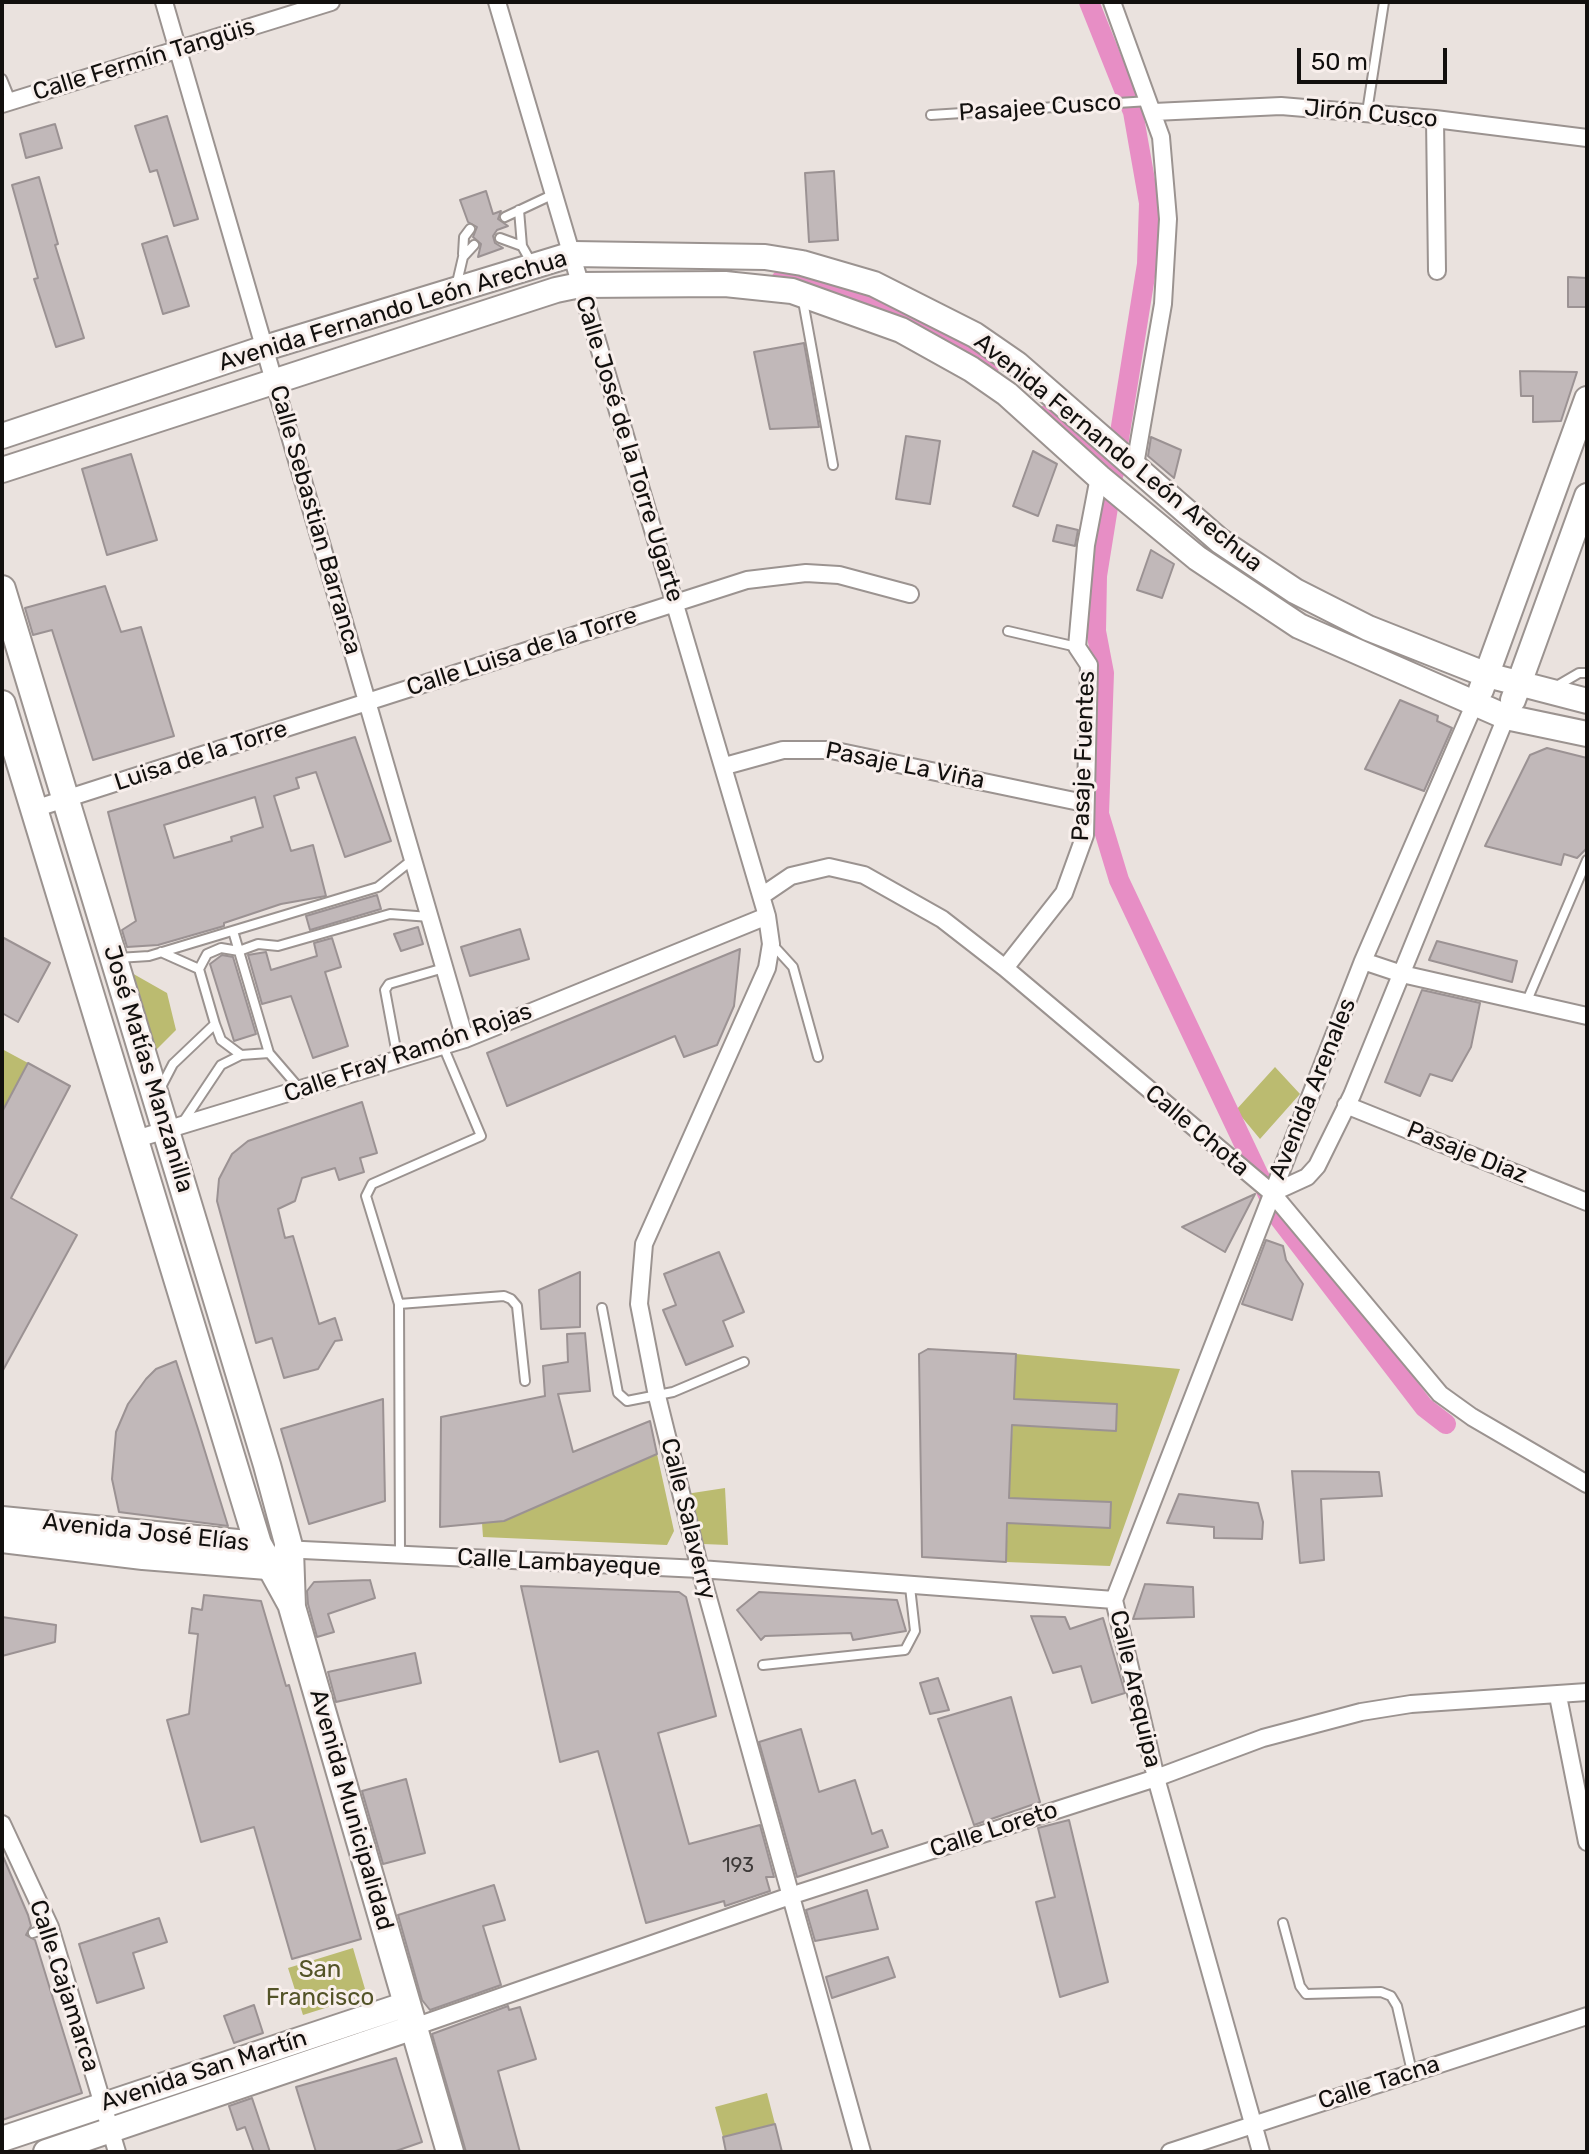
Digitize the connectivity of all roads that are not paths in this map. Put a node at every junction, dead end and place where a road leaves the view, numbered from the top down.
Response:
1 (164, 2) edge
2 (331, 2) edge
3 (497, 2) edge
4 (1112, 2) edge
5 (1384, 2) edge
6 (178, 49) junction
7 (2, 79) edge
8 (6, 103) edge
9 (1152, 106) junction
10 (1367, 112) junction
11 (931, 115) dead end
12 (1435, 119) junction
13 (1587, 138) edge
14 (554, 193) junction
15 (519, 210) junction
16 (505, 217) dead end
17 (470, 229) dead end
18 (500, 238) dead end
19 (474, 245) dead end
20 (573, 254) junction
21 (528, 256) junction
22 (463, 257) junction
23 (1437, 271) dead end
24 (580, 285) junction
25 (456, 290) junction
26 (801, 294) junction
27 (265, 348) junction
28 (274, 379) junction
29 (1587, 399) edge
30 (2, 436) edge
31 (833, 465) dead end
32 (1135, 465) junction
33 (2, 470) edge
34 (1099, 477) junction
35 (1587, 496) edge
36 (2, 589) edge
37 (910, 594) dead end
38 (675, 602) junction
39 (1008, 631) dead end
40 (1077, 647) junction
41 (1587, 673) edge
42 (1487, 675) junction
43 (1519, 685) junction
44 (1547, 691) junction
45 (1587, 701) edge
46 (367, 702) junction
47 (2, 704) edge
48 (1474, 705) junction
49 (1506, 717) junction
50 (1587, 734) edge
51 (725, 766) junction
52 (66, 799) junction
53 (1084, 803) junction
54 (34, 809) junction
55 (413, 859) junction
56 (1587, 860) edge
57 (763, 895) junction
58 (767, 916) junction
59 (430, 917) junction
60 (233, 931) junction
61 (771, 944) junction
62 (112, 951) junction
63 (239, 951) junction
64 (161, 952) junction
65 (1363, 961) junction
66 (445, 968) junction
67 (1005, 968) junction
68 (199, 969) junction
69 (1402, 974) junction
70 (1525, 1003) junction
71 (1587, 1016) edge
72 (215, 1024) junction
73 (465, 1039) junction
74 (443, 1046) junction
75 (269, 1053) junction
76 (241, 1055) junction
77 (818, 1057) dead end
78 (398, 1060) junction
79 (301, 1090) junction
80 (156, 1097) junction
81 (1346, 1105) junction
82 (173, 1129) junction
83 (133, 1140) junction
84 (1272, 1193) junction
85 (1587, 1202) edge
86 (399, 1304) junction
87 (602, 1308) dead end
88 (744, 1362) dead end
89 (525, 1381) dead end
90 (657, 1396) junction
91 (1587, 1484) edge
92 (2, 1519) edge
93 (2, 1540) edge
94 (290, 1550) junction
95 (400, 1555) junction
96 (263, 1556) junction
97 (700, 1569) junction
98 (910, 1587) junction
99 (1114, 1600) junction
100 (292, 1607) junction
101 (763, 1665) dead end
102 (1587, 1692) edge
103 (1558, 1696) junction
104 (1156, 1778) junction
105 (2, 1824) edge
106 (1587, 1842) edge
107 (790, 1896) junction
108 (1283, 1923) dead end
109 (50, 1927) junction
110 (33, 1933) dead end
111 (410, 2016) junction
112 (1587, 2016) edge
113 (1412, 2072) junction
114 (101, 2104) junction
115 (1254, 2123) junction
116 (2, 2139) edge
117 (113, 2141) edge
118 (46, 2152) edge
119 (450, 2152) edge
120 (862, 2152) edge
121 (1170, 2152) edge
122 (1261, 2152) edge

1 - 6 street, Calle Sebastian Barranca
2 - 6 street, Calle Fermín Tangüis
3 - 14 street, Calle José de la Torre Ugarte
4 - 9 street
5 - 10 lane
6 - 8 street, Calle Fermín Tangüis
6 - 27 street, Calle Sebastian Barranca
7 - 8 lane
9 - 10 street, Jirón Cusco
9 - 11 lane, Pasajee Cusco
9 - 32 street
10 - 12 street, Jirón Cusco
12 - 13 street, Jirón Cusco
12 - 23 street
14 - 15 lane
14 - 20 street, Calle José de la Torre Ugarte
15 - 16 lane
15 - 21 lane
17 - 22 lane
18 - 21 lane
19 - 22 lane
20 - 21 main road, Avenida Fernando León Arechua
20 - 24 street, Calle José de la Torre Ugarte
20 - 32 main road, Avenida Fernando León Arechua
21 - 25 main road, Avenida Fernando León Arechua
22 - 25 lane
24 - 26 main road, Avenida Fernando León Arechua
24 - 28 main road, Avenida Fernando León Arechua
24 - 38 street, Calle José de la Torre Ugarte
25 - 27 main road, Avenida Fernando León Arechua
26 - 31 lane
26 - 34 main road, Avenida Fernando León Arechua
27 - 28 street, Calle Sebastian Barranca
27 - 30 main road, Avenida Fernando León Arechua
28 - 33 main road, Avenida Fernando León Arechua
28 - 46 street, Calle Sebastian Barranca
29 - 42 main road, Avenida Arenales
32 - 42 main road, Avenida Fernando León Arechua
34 - 40 street, Pasaje Fuentes
34 - 48 main road, Avenida Fernando León Arechua
35 - 43 main road, Avenida Arenales
36 - 52 main road, José Matías Manzanilla
37 - 38 street, Calle Luisa de la Torre
38 - 46 street, Calle Luisa de la Torre
38 - 51 street, Calle José de la Torre Ugarte
39 - 40 lane
40 - 53 street, Pasaje Fuentes
41 - 44 lane
42 - 43 main road, Avenida Fernando León Arechua
42 - 48 main road, Avenida Arenales
43 - 44 main road
43 - 49 main road, Avenida Arenales
44 - 45 main road
46 - 52 street, Luisa de la Torre
46 - 55 street, Calle Sebastian Barranca
47 - 54 main road, José Matías Manzanilla
48 - 49 main road, Avenida Fernando León Arechua
48 - 65 street, Avenida Arenales
49 - 50 main road
49 - 69 street, Avenida Arenales
51 - 53 street, Pasaje La Viña
51 - 57 street, Calle José de la Torre Ugarte
52 - 54 street, Luisa de la Torre
52 - 62 main road, José Matías Manzanilla
53 - 67 street, Pasaje Fuentes
54 - 83 main road, José Matías Manzanilla
55 - 59 street, Calle Sebastian Barranca
55 - 60 lane
56 - 70 lane
57 - 58 street, Calle Salaverry
57 - 67 street, Calle Chota
58 - 61 street, Calle Salaverry
58 - 73 street, Calle Fray Ramón Rojas
59 - 63 lane
59 - 66 street, Calle Sebastian Barranca
60 - 63 lane
60 - 64 lane
61 - 77 lane
61 - 90 street, Calle Salaverry
62 - 64 lane
62 - 80 main road, José Matías Manzanilla
63 - 68 lane
63 - 75 lane
64 - 68 lane
65 - 69 street
65 - 84 street, Avenida Arenales
66 - 73 street, Calle Sebastian Barranca
66 - 78 lane
67 - 84 street, Calle Chota
68 - 72 lane
69 - 70 street
69 - 81 street, Avenida Arenales
70 - 71 street
72 - 76 lane
72 - 80 lane
73 - 74 street, Calle Fray Ramón Rojas
74 - 78 street, Calle Fray Ramón Rojas
74 - 86 lane
75 - 76 lane
75 - 79 lane
76 - 82 lane
78 - 79 street, Calle Fray Ramón Rojas
79 - 82 street, Calle Fray Ramón Rojas
80 - 82 main road, José Matías Manzanilla
81 - 84 street, Avenida Arenales
81 - 85 street, Pasaje Diaz
82 - 83 street, Calle Fray Ramón Rojas
82 - 94 main road, José Matías Manzanilla
83 - 96 main road, José Matías Manzanilla
84 - 91 street, Calle Chota
84 - 99 street, Calle Arequipa
86 - 89 lane
86 - 95 lane
87 - 90 lane
88 - 90 lane
90 - 97 street, Calle Salaverry
92 - 96 main road, Avenida José Elías
93 - 96 main road, Avenida José Elías
94 - 95 street, Calle Lambayeque
94 - 96 street, Avenida José Elías
94 - 96 street
94 - 100 main road, Avenida Municipalidad
95 - 97 street, Calle Lambayeque
96 - 100 main road, Avenida Municipalidad
97 - 98 street, Calle Lambayeque
97 - 107 street, Calle Salaverry
98 - 99 street, Calle Lambayeque
98 - 101 lane
99 - 104 street, Calle Arequipa
100 - 111 main road, Avenida Municipalidad
102 - 103 street, Calle Loreto
103 - 104 street, Calle Loreto
103 - 106 street
104 - 107 street, Calle Loreto
104 - 115 street, Calle Arequipa
105 - 109 street, Calle Cajamarca
107 - 111 street, Calle Loreto
107 - 120 street, Calle Salaverry
108 - 113 lane
109 - 110 lane
109 - 114 street, Calle Cajamarca
111 - 114 main road, Avenida San Martín
111 - 117 main road, Avenida San Martín
111 - 119 main road, Avenida Municipalidad
112 - 113 street, Calle Tacna
113 - 115 street, Calle Tacna
114 - 116 main road, Avenida San Martín
114 - 117 street, Calle Cajamarca
115 - 121 street, Calle Tacna
115 - 122 street, Calle Arequipa
117 - 118 main road, Avenida San Martín

